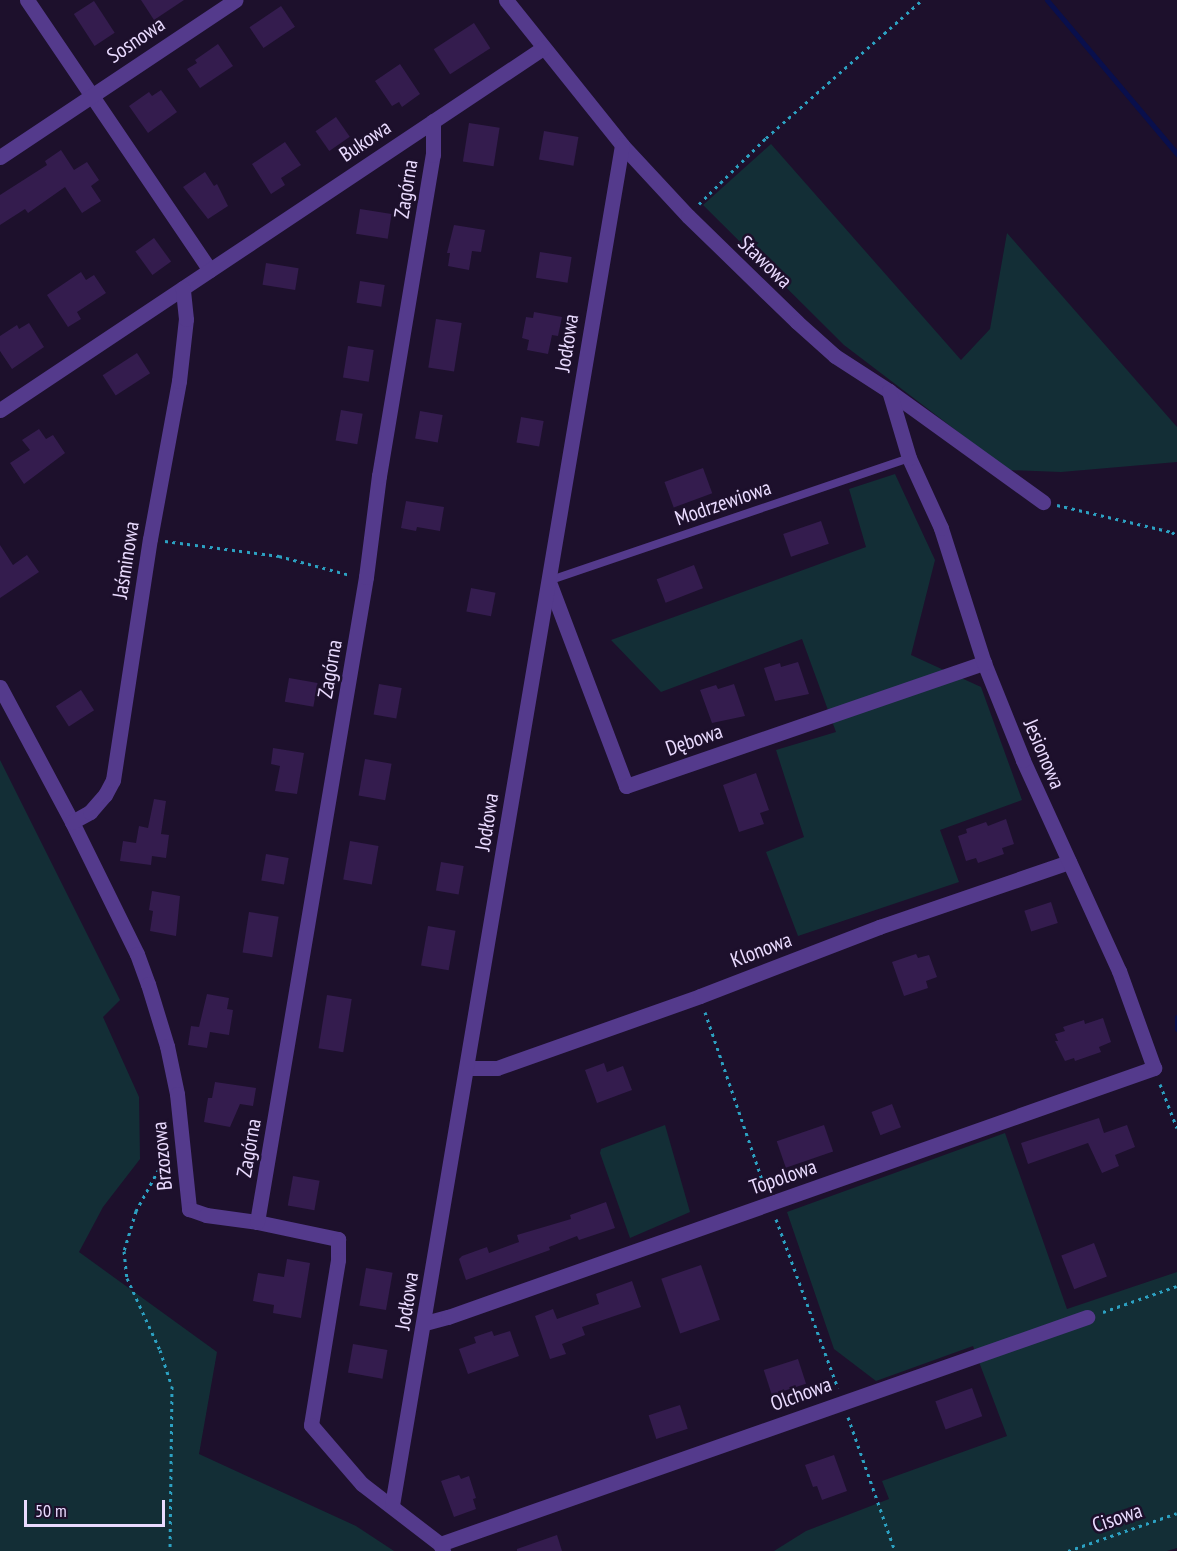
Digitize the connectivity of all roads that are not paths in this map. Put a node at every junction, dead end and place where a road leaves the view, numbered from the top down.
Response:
1 (235, 0) edge
2 (506, 0) edge
3 (29, 4) edge
4 (543, 48) junction
5 (91, 95) junction
6 (433, 121) junction
7 (622, 145) junction
8 (0, 157) edge
9 (210, 270) junction
10 (183, 288) junction
11 (889, 391) junction
12 (0, 410) edge
13 (909, 458) junction
14 (1044, 502) road end
15 (548, 581) junction
16 (984, 663) junction
17 (0, 687) edge
18 (72, 822) junction
19 (1069, 862) junction
20 (467, 1068) junction
21 (1154, 1068) joint
22 (257, 1222) junction
23 (1087, 1317) road end
24 (425, 1323) junction
25 (392, 1505) junction
26 (441, 1548) edge

1 - 5 street, Sosnowa
2 - 4 street, Stawowa
3 - 5 street
4 - 6 street, Bukowa
4 - 7 street, Stawowa
5 - 8 street, Sosnowa
5 - 9 street
6 - 9 street, Bukowa
6 - 22 street, Zagórna
7 - 11 street, Stawowa
7 - 15 street, Jodłowa
9 - 10 street, Bukowa
10 - 12 street, Bukowa
10 - 18 street, Jaśminowa
11 - 13 street, Jesionowa
11 - 14 street, Stawowa
13 - 15 lane, Modrzewiowa
13 - 16 street, Jesionowa
15 - 16 street, Dębowa
15 - 20 street, Jodłowa
16 - 19 street, Jesionowa
17 - 18 street, Brzozowa
18 - 22 street, Brzozowa
19 - 20 street, Klonowa
19 - 21 street, Jesionowa
20 - 24 street, Jodłowa
21 - 24 street, Topolowa
22 - 25 street, Brzozowa
23 - 26 street, Olchowa
24 - 25 street, Jodłowa
25 - 26 street, Brzozowa

